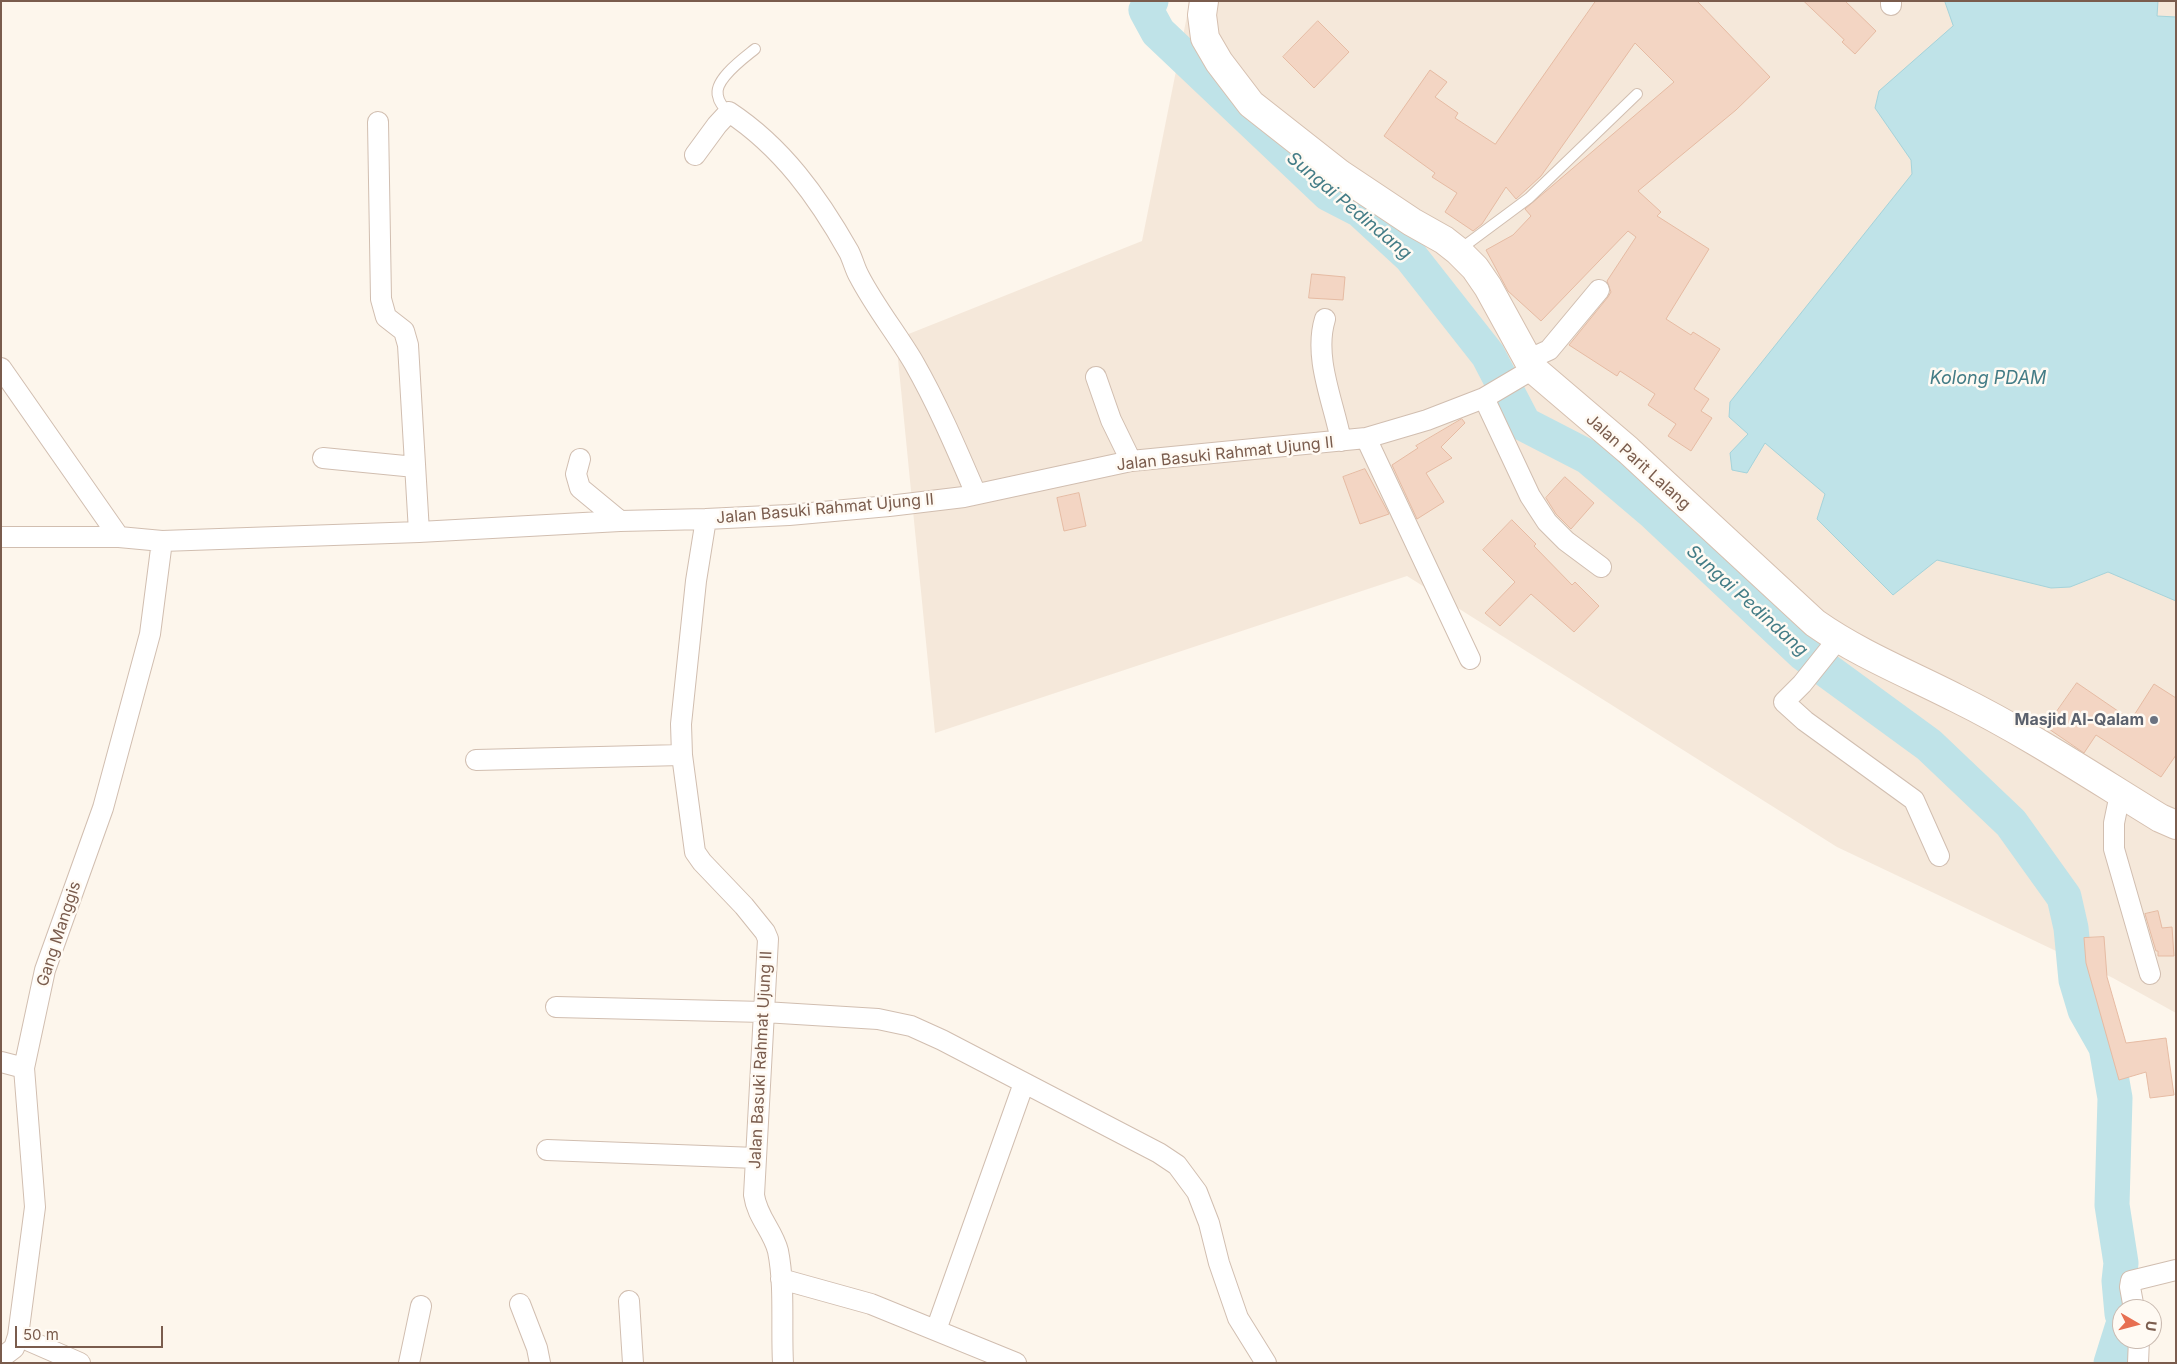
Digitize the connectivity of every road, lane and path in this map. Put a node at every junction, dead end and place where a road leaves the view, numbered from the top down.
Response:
1 (1204, 1) edge
2 (755, 49) dead end
3 (1637, 94) dead end
4 (728, 112) junction
5 (378, 122) dead end
6 (694, 155) dead end
7 (1458, 251) junction
8 (1599, 290) dead end
9 (1326, 319) dead end
10 (1, 368) edge
11 (1523, 369) junction
12 (1096, 377) dead end
13 (1488, 396) junction
14 (1366, 438) junction
15 (1341, 441) junction
16 (323, 458) dead end
17 (580, 459) dead end
18 (1132, 461) junction
19 (415, 467) junction
20 (976, 494) junction
21 (706, 519) junction
22 (620, 521) junction
23 (419, 532) junction
24 (1, 537) edge
25 (119, 537) junction
26 (162, 541) junction
27 (1601, 567) dead end
28 (1832, 646) junction
29 (1470, 659) dead end
30 (682, 755) junction
31 (476, 760) dead end
32 (2120, 794) junction
33 (2176, 825) edge
34 (1939, 856) dead end
35 (2150, 974) dead end
36 (556, 1008) dead end
37 (764, 1012) junction
38 (1, 1062) edge
39 (24, 1068) junction
40 (1024, 1083) junction
41 (547, 1150) dead end
42 (756, 1158) junction
43 (2176, 1270) edge
44 (781, 1279) junction
45 (2132, 1299) edge
46 (629, 1301) dead end
47 (520, 1304) dead end
48 (421, 1306) dead end
49 (936, 1330) junction
50 (18, 1336) junction
51 (2139, 1349) edge
52 (1, 1358) edge
53 (80, 1363) edge
54 (409, 1363) edge
55 (540, 1363) edge
56 (633, 1363) edge
57 (783, 1363) edge
58 (1016, 1363) edge
59 (1266, 1363) edge
60 (2138, 1363) edge

1 - 7 street, Jalan Parit Lalang
2 - 4 lane
3 - 7 lane
4 - 6 street
4 - 20 street
5 - 19 street
7 - 11 street, Jalan Parit Lalang
8 - 11 street, Jalan Basuki Rahmat Ujung II
9 - 15 street
10 - 25 street
11 - 13 street, Jalan Basuki Rahmat Ujung II
11 - 28 street, Jalan Parit Lalang
12 - 18 street
13 - 14 street, Jalan Basuki Rahmat Ujung II
13 - 27 street
14 - 15 street, Jalan Basuki Rahmat Ujung II
14 - 29 street
15 - 18 street, Jalan Basuki Rahmat Ujung II
16 - 19 street
17 - 22 street
18 - 20 street, Jalan Basuki Rahmat Ujung II
19 - 23 street
20 - 21 street, Jalan Basuki Rahmat Ujung II
21 - 22 street
21 - 30 street, Jalan Basuki Rahmat Ujung II
22 - 23 street
23 - 26 street
24 - 25 street
25 - 26 street
26 - 39 street, Gang Manggis
28 - 32 street, Jalan Parit Lalang
28 - 34 street
30 - 31 street
30 - 37 street, Jalan Basuki Rahmat Ujung II
32 - 33 street, Jalan Parit Lalang
32 - 35 street
36 - 37 street
37 - 40 street
37 - 42 street, Jalan Basuki Rahmat Ujung II
38 - 39 street
39 - 50 street, Gang Manggis
40 - 49 street
40 - 59 street
41 - 42 street
42 - 44 street, Jalan Basuki Rahmat Ujung II
43 - 45 street
44 - 49 street
44 - 57 street, Jalan Basuki Rahmat Ujung II
46 - 56 street
47 - 55 street
48 - 54 street
49 - 58 street
50 - 52 street, Gang Manggis
50 - 53 street
51 - 60 street

